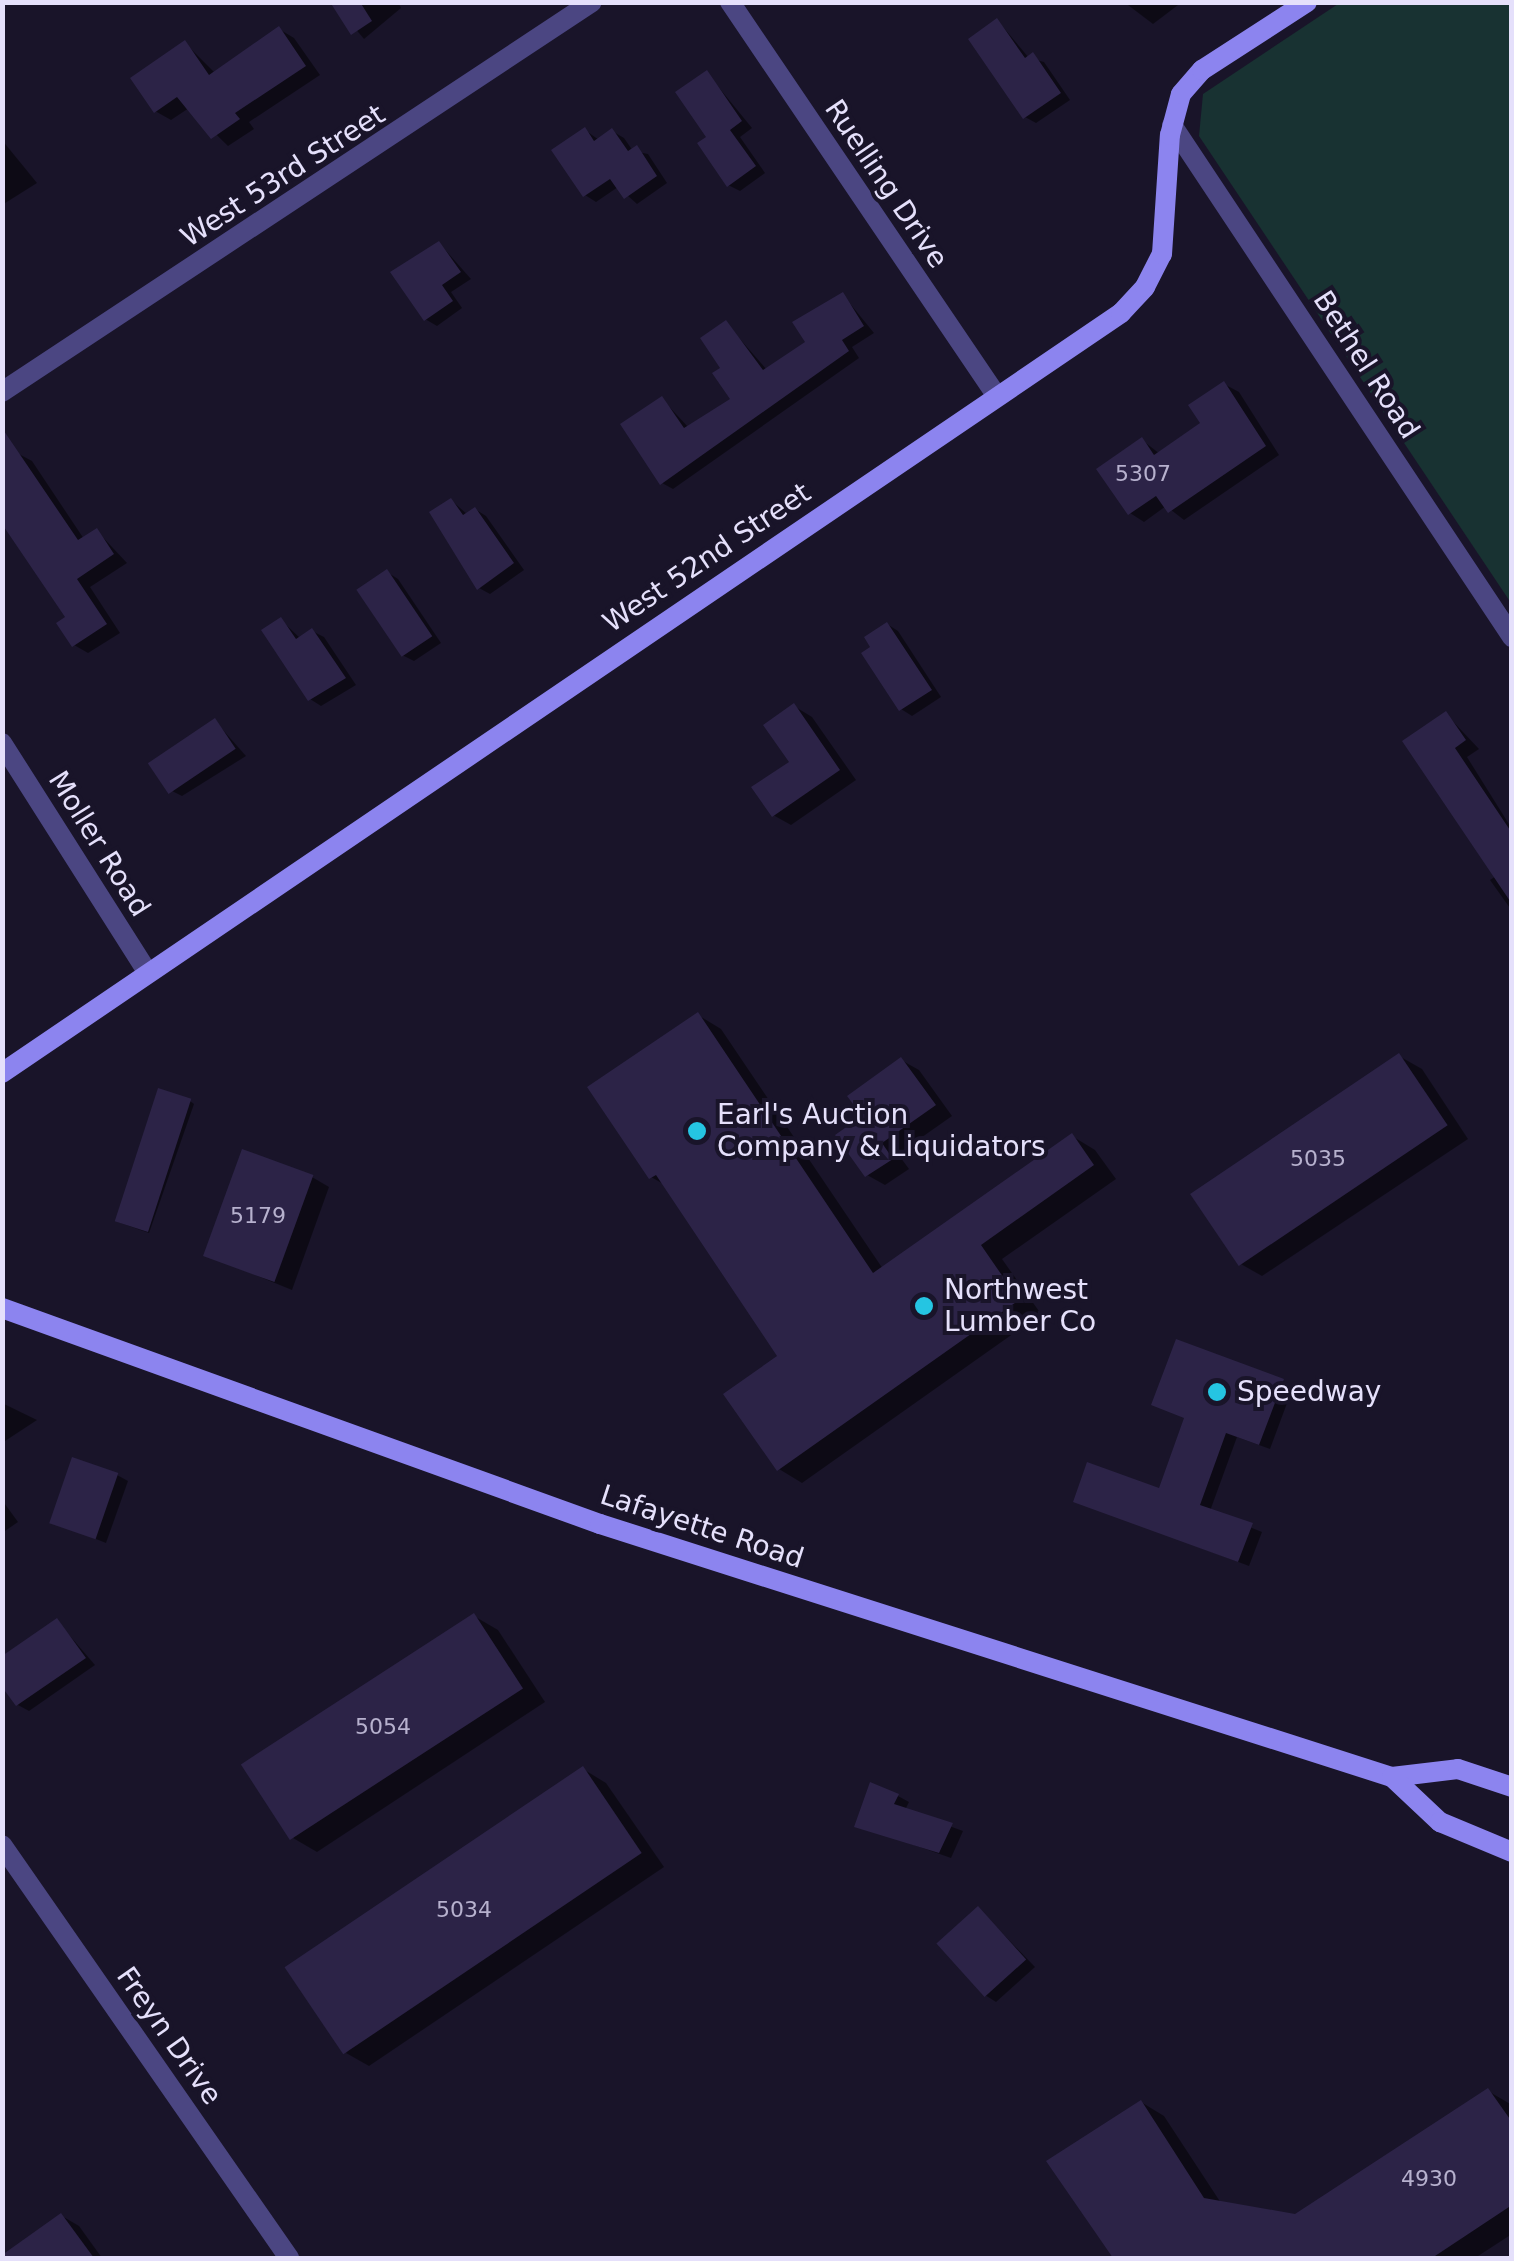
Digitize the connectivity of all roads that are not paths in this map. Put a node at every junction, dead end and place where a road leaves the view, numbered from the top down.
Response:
1 (592, 2) edge
2 (730, 2) edge
3 (1307, 2) edge
4 (1172, 125) junction
5 (2, 392) edge
6 (998, 396) junction
7 (1512, 637) edge
8 (2, 743) edge
9 (148, 974) junction
10 (2, 1073) edge
11 (2, 1308) edge
12 (1392, 1777) junction
13 (1512, 1787) edge
14 (2, 1845) edge
15 (1512, 1852) edge
16 (289, 2258) edge

1 - 5 street, West 53rd Street
2 - 6 street, Ruelling Drive
3 - 4 street, West 52nd Street
4 - 6 street, West 52nd Street
4 - 7 street, Bethel Road
6 - 9 street, West 52nd Street
8 - 9 street, Moller Road
9 - 10 street, West 52nd Street
11 - 12 street, Lafayette Road
12 - 13 street, Lafayette Road
12 - 15 street, Lafayette Road
14 - 16 street, Freyn Drive

